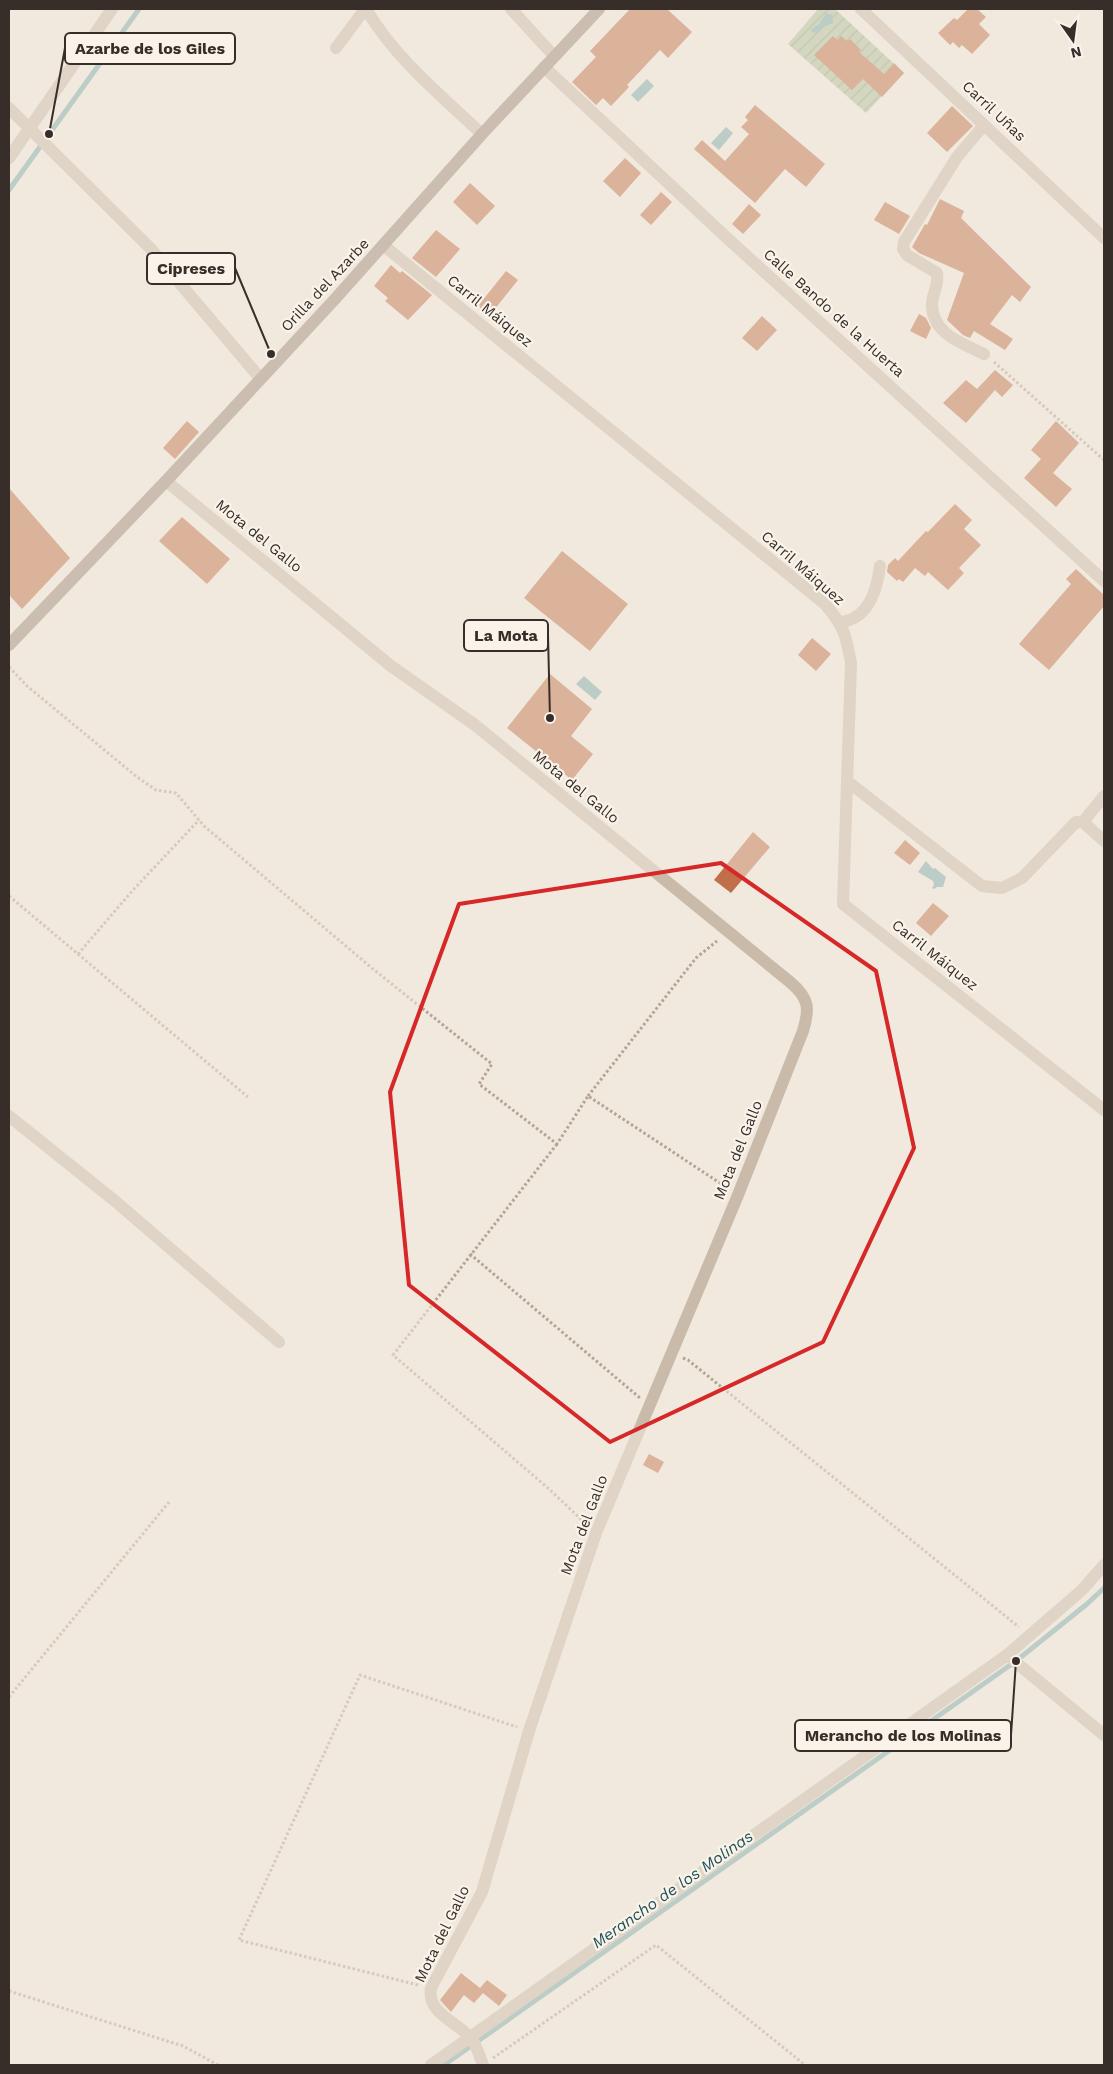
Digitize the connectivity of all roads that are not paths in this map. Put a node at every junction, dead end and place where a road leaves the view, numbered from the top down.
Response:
1 (112, 9) edge
2 (366, 9) edge
3 (511, 9) edge
4 (599, 9) edge
5 (861, 9) edge
6 (336, 48) dead end
7 (554, 56) junction
8 (544, 67) junction
9 (9, 108) edge
10 (984, 125) junction
11 (29, 128) junction
12 (482, 134) junction
13 (9, 158) edge
14 (1104, 238) edge
15 (383, 246) junction
16 (984, 354) road end
17 (260, 378) junction
18 (166, 481) junction
19 (880, 566) dead end
20 (1104, 581) edge
21 (840, 622) junction
22 (9, 645) edge
23 (847, 781) junction
24 (1104, 796) edge
25 (1084, 822) junction
26 (1104, 841) edge
27 (1104, 1110) edge
28 (9, 1116) edge
29 (279, 1342) dead end
30 (1104, 1565) edge
31 (1009, 1656) junction
32 (1104, 1735) edge
33 (471, 2039) junction
34 (485, 2061) edge
35 (431, 2065) edge

1 - 11 street
2 - 6 street
2 - 12 street
3 - 7 street
4 - 7 main road, Orilla del Azarbe
5 - 10 street, Carril Uñas
7 - 8 main road, Orilla del Azarbe
8 - 12 main road, Orilla del Azarbe
8 - 20 street, Calle Bando de la Huerta
9 - 11 street
10 - 14 street, Carril Uñas
10 - 16 street
11 - 13 street
11 - 17 street
12 - 15 main road, Orilla del Azarbe
15 - 17 main road, Orilla del Azarbe
15 - 21 street, Carril Máiquez
17 - 18 main road, Orilla del Azarbe
18 - 22 main road, Orilla del Azarbe
18 - 33 street, Mota del Gallo
19 - 21 street
21 - 23 street, Carril Máiquez
23 - 25 street
23 - 27 street, Carril Máiquez
24 - 25 street
25 - 26 street
28 - 29 street
30 - 31 street
31 - 32 street
31 - 33 street
33 - 34 street, Mota del Gallo
33 - 35 street

